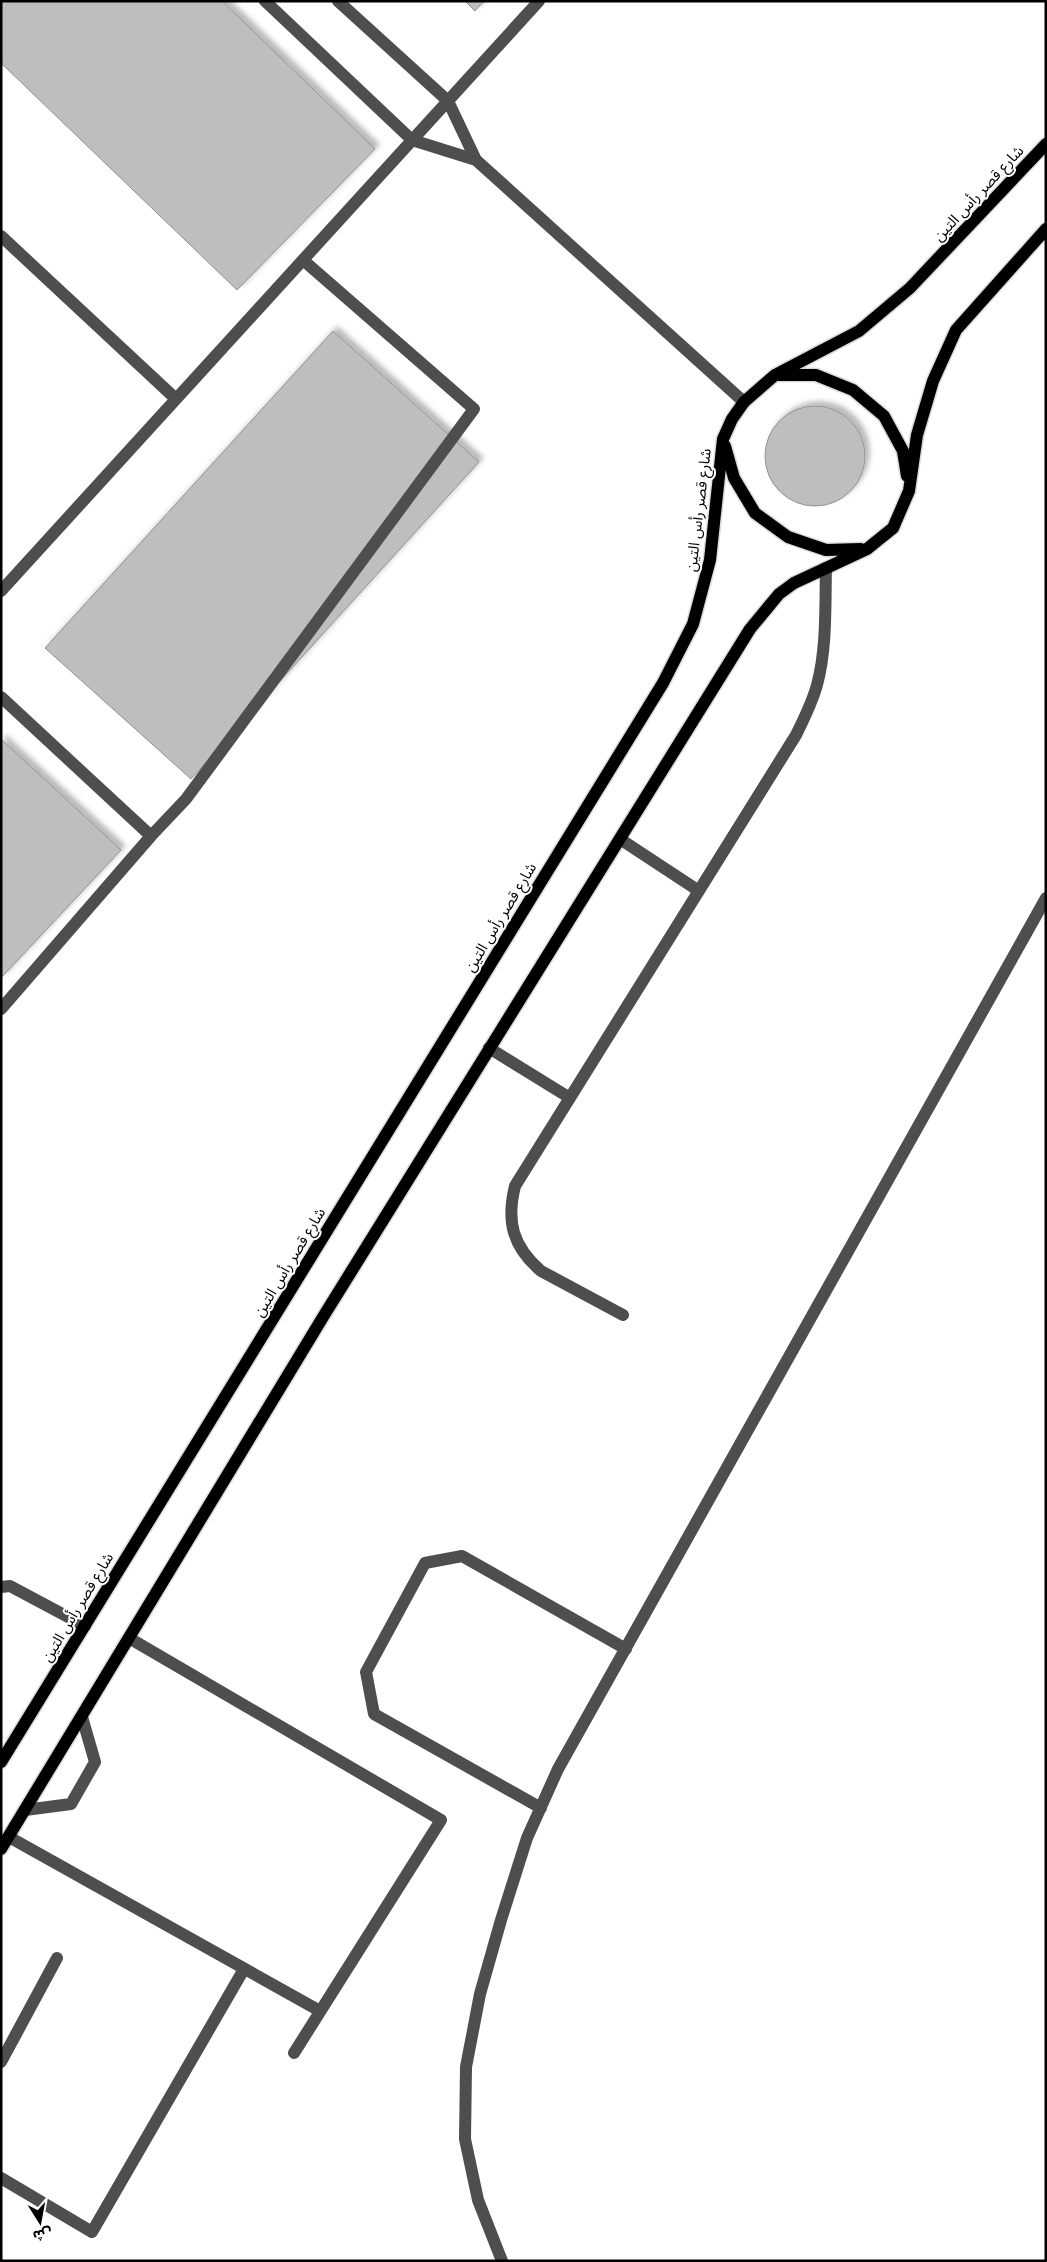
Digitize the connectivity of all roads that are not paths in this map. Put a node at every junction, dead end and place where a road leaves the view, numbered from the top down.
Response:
1 (265, 1) edge
2 (338, 1) edge
3 (538, 1) edge
4 (448, 101) junction
5 (412, 140) junction
6 (1046, 144) edge
7 (476, 160) junction
8 (1046, 229) edge
9 (1, 236) edge
10 (303, 260) junction
11 (775, 375) junction
12 (176, 399) junction
13 (744, 402) junction
14 (723, 439) junction
15 (909, 491) junction
16 (867, 549) junction
17 (826, 568) junction
18 (1, 591) edge
19 (1, 697) edge
20 (152, 836) junction
21 (620, 839) junction
22 (699, 891) junction
23 (1046, 898) edge
24 (1, 1008) edge
25 (489, 1048) junction
26 (570, 1098) junction
27 (623, 1315) dead end
28 (1, 1586) edge
29 (85, 1626) junction
30 (129, 1638) junction
31 (626, 1649) junction
32 (82, 1717) junction
33 (1, 1762) edge
34 (541, 1808) junction
35 (25, 1810) junction
36 (9, 1837) junction
37 (1, 1849) edge
38 (57, 1958) dead end
39 (244, 1969) junction
40 (320, 2011) junction
41 (294, 2053) dead end
42 (1, 2062) edge
43 (1, 2178) edge
44 (502, 2261) edge

1 - 5 street
2 - 4 street
3 - 4 street
4 - 5 street
4 - 7 street
5 - 7 street
5 - 10 street
6 - 11 main road, شارع قصر رأس التين
7 - 13 street
8 - 15 main road
9 - 12 street
10 - 12 street
10 - 20 street
11 - 13 main road, شارع قصر رأس التين
11 - 15 main road
12 - 18 street
13 - 14 main road, شارع قصر رأس التين
14 - 16 main road
14 - 29 main road, شارع قصر رأس التين
15 - 16 main road
16 - 17 main road
17 - 21 main road
17 - 22 street
19 - 20 street
20 - 24 street
21 - 22 street
21 - 25 main road
22 - 26 street
23 - 31 street
25 - 26 street
25 - 30 main road
26 - 27 street
28 - 29 street
29 - 33 main road, شارع قصر رأس التين
30 - 32 main road
30 - 40 street
31 - 34 street
31 - 34 street
32 - 35 main road
32 - 35 street
34 - 44 street
35 - 36 main road
36 - 37 main road
36 - 39 street
38 - 42 street
39 - 40 street
39 - 43 street
40 - 41 street

